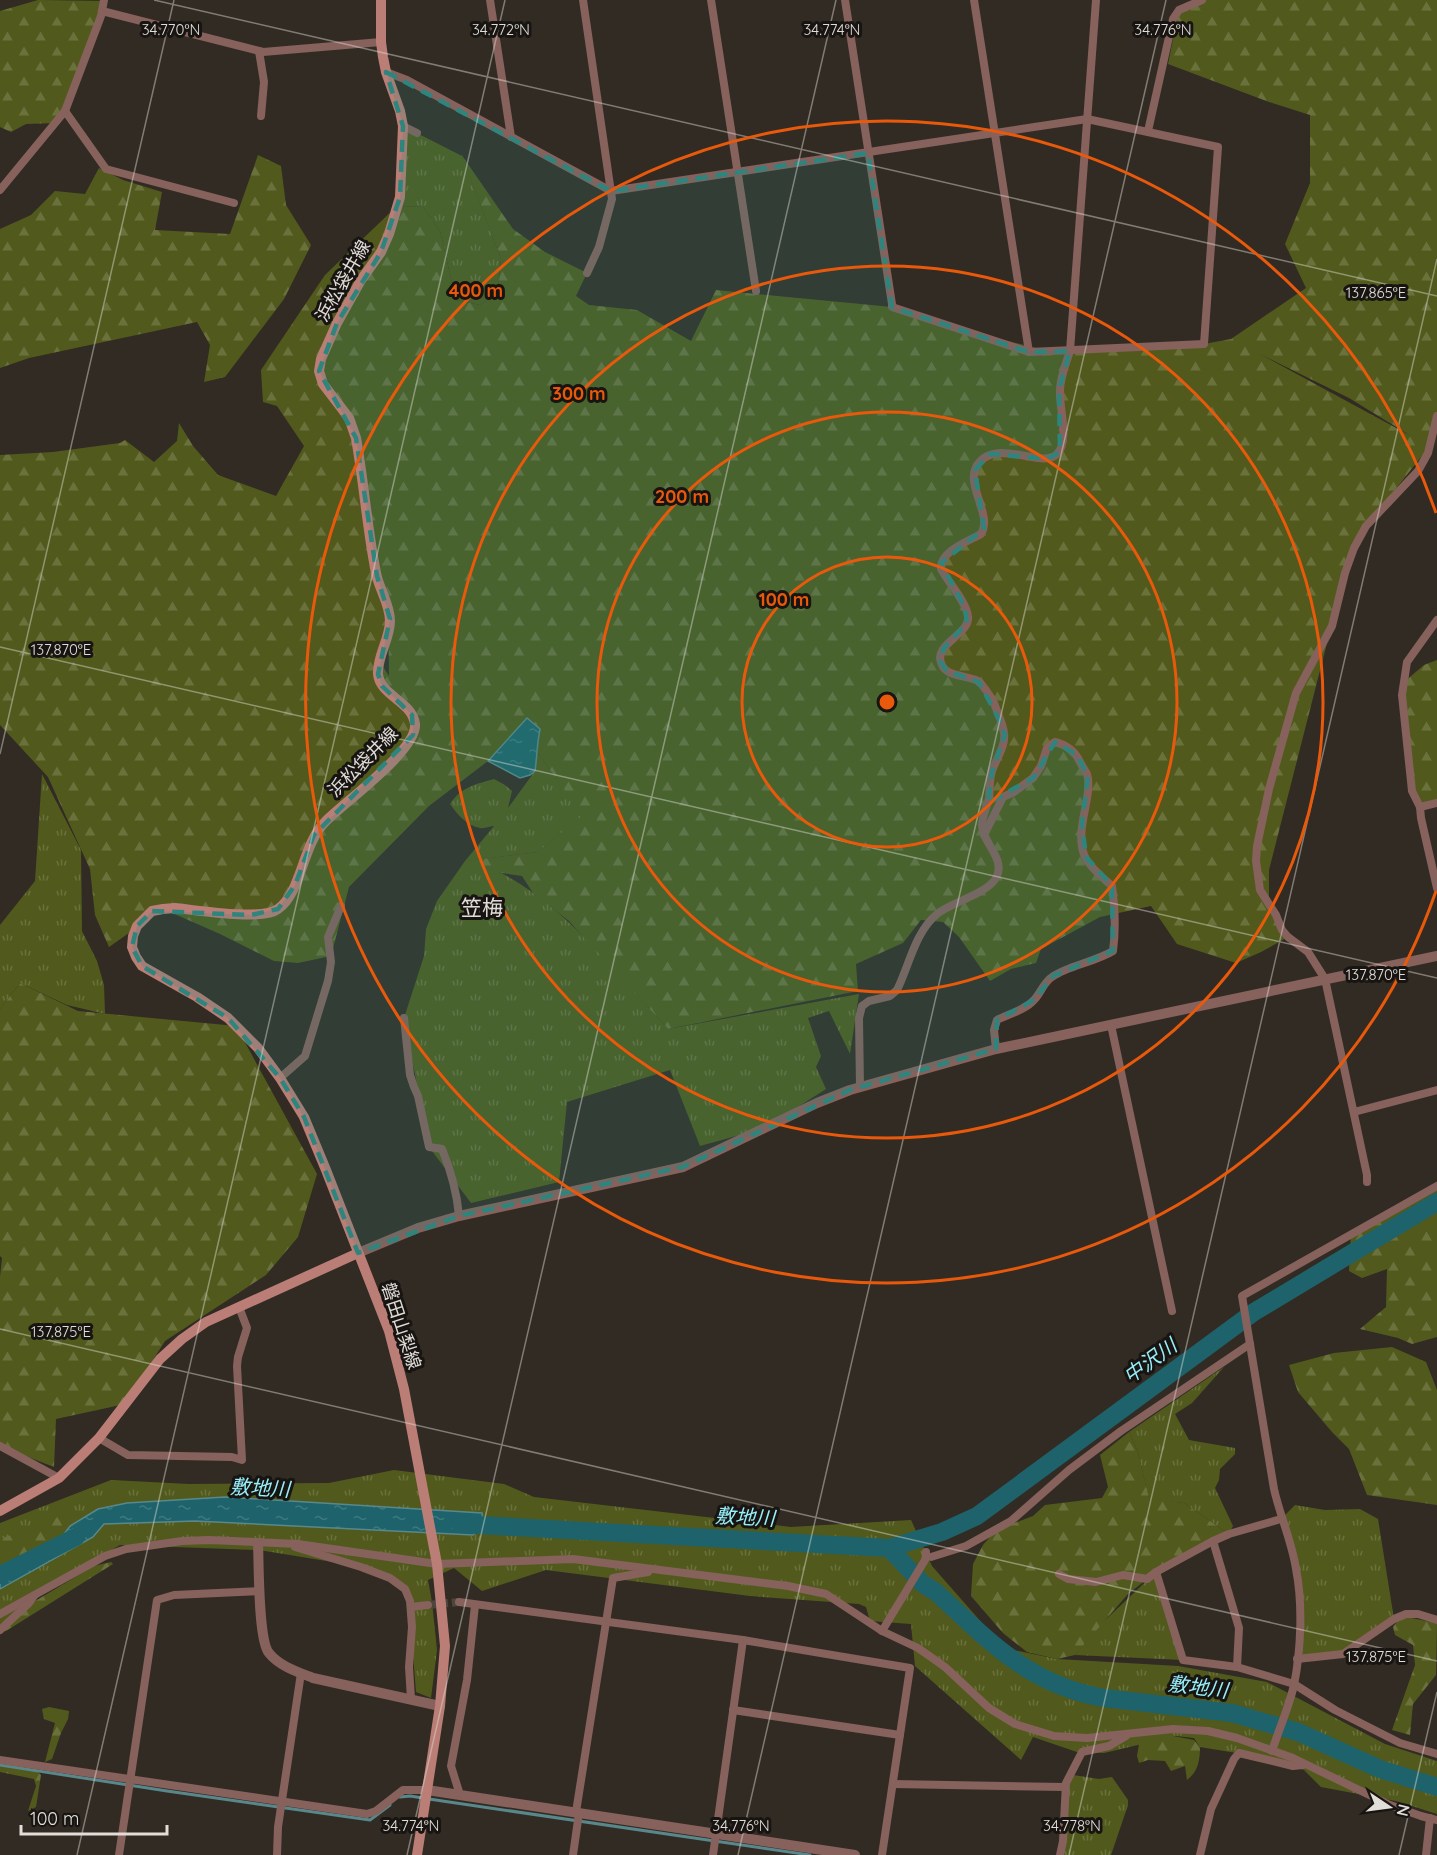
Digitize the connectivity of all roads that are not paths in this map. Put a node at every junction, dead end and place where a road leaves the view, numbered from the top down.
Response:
1 (103, 0) edge
2 (381, 0) edge
3 (490, 0) edge
4 (583, 0) edge
5 (711, 0) edge
6 (845, 0) edge
7 (974, 0) edge
8 (1096, 0) edge
9 (1202, 0) edge
10 (102, 11) junction
11 (381, 42) junction
12 (259, 51) junction
13 (386, 72) junction
14 (65, 111) junction
15 (261, 116) dead end
16 (1087, 119) junction
17 (403, 126) junction
18 (1148, 131) junction
19 (417, 133) dead end
20 (994, 133) junction
21 (511, 136) junction
22 (868, 153) junction
23 (738, 172) junction
24 (0, 190) edge
25 (611, 191) junction
26 (234, 203) dead end
27 (587, 273) dead end
28 (756, 291) dead end
29 (1070, 351) junction
30 (1029, 352) junction
31 (1437, 416) edge
32 (1433, 446) edge
33 (1437, 620) edge
34 (1437, 803) edge
35 (1420, 807) junction
36 (984, 835) junction
37 (1437, 888) edge
38 (341, 906) dead end
39 (1437, 956) edge
40 (1325, 979) junction
41 (404, 1018) dead end
42 (1111, 1024) junction
43 (996, 1049) junction
44 (280, 1078) junction
45 (860, 1087) junction
46 (1437, 1090) edge
47 (1354, 1112) junction
48 (1367, 1182) dead end
49 (1437, 1186) edge
50 (459, 1216) junction
51 (358, 1253) junction
52 (239, 1307) junction
53 (1172, 1311) dead end
54 (1250, 1342) junction
55 (99, 1438) junction
56 (0, 1446) edge
57 (59, 1478) junction
58 (0, 1511) edge
59 (1281, 1519) junction
60 (1213, 1541) junction
61 (258, 1543) junction
62 (286, 1544) junction
63 (436, 1561) junction
64 (657, 1570) junction
65 (1156, 1572) junction
66 (1059, 1574) dead end
67 (260, 1591) junction
68 (35, 1596) junction
69 (459, 1602) tunnel mouth
70 (428, 1605) tunnel mouth
71 (475, 1605) junction
72 (411, 1607) junction
73 (0, 1614) edge
74 (1437, 1620) edge
75 (606, 1622) junction
76 (884, 1627) junction
77 (0, 1630) edge
78 (743, 1640) junction
79 (1297, 1659) junction
80 (1237, 1667) junction
81 (301, 1673) junction
82 (1293, 1688) junction
83 (411, 1699) junction
84 (440, 1706) junction
85 (733, 1710) junction
86 (1129, 1734) junction
87 (900, 1735) junction
88 (1273, 1747) junction
89 (1437, 1754) edge
90 (0, 1760) edge
91 (1304, 1765) junction
92 (130, 1780) junction
93 (893, 1784) junction
94 (1065, 1787) junction
95 (427, 1790) junction
96 (460, 1795) junction
97 (282, 1802) junction
98 (578, 1813) junction
99 (1434, 1819) edge
100 (716, 1833) junction
101 (119, 1855) edge
102 (277, 1855) edge
103 (417, 1855) edge
104 (573, 1855) edge
105 (713, 1855) edge
106 (855, 1855) edge
107 (882, 1855) edge
108 (1060, 1855) edge
109 (1200, 1855) edge
110 (1426, 1855) edge

1 - 10 street
2 - 11 main road, 浜松袋井線
3 - 21 street
4 - 25 street
5 - 23 street
6 - 22 street
7 - 20 street
8 - 16 street
9 - 18 street
10 - 12 street
10 - 14 street
11 - 12 street
11 - 13 main road, 浜松袋井線
12 - 15 street
13 - 17 main road, 浜松袋井線
13 - 21 street
14 - 24 street
14 - 26 street
16 - 18 street
16 - 20 street
16 - 29 street
17 - 19 street
17 - 44 main road, 浜松袋井線
18 - 29 street
20 - 22 street
20 - 30 street
21 - 25 street
22 - 23 street
22 - 30 street
23 - 25 street
23 - 28 street
25 - 27 street
29 - 30 street
29 - 36 street
31 - 32 street
32 - 40 street
33 - 35 street
34 - 35 street
35 - 37 street
36 - 43 street
36 - 45 street
38 - 44 street
39 - 40 street
40 - 42 street
40 - 47 street
41 - 50 street
42 - 43 street
42 - 53 street
43 - 45 street
44 - 51 main road, 浜松袋井線
45 - 50 street
46 - 47 street
47 - 48 street
49 - 54 street
50 - 51 street
51 - 52 main road
51 - 63 main road, 磐田山梨線
52 - 55 main road
52 - 55 street
54 - 59 street
54 - 76 street
55 - 57 main road
56 - 57 street
57 - 58 main road
59 - 60 street
59 - 79 street
60 - 65 street
60 - 80 street
61 - 62 street
61 - 67 street
61 - 68 street
62 - 63 street
62 - 72 street
63 - 64 street
63 - 84 main road, 磐田山梨線
64 - 75 street
64 - 76 street
65 - 66 street
65 - 80 street
67 - 81 street
67 - 92 street
68 - 73 street
68 - 77 street
69 - 71 street
70 - 72 street
71 - 75 street
71 - 96 street
72 - 83 street
74 - 79 street
75 - 78 street
75 - 98 street
76 - 86 street
78 - 85 street
78 - 87 street
79 - 82 street
80 - 82 street
81 - 83 street
81 - 97 street
82 - 88 street
82 - 89 street
83 - 84 street
84 - 95 main road, 磐田山梨線
85 - 87 street
85 - 100 street
86 - 88 street
86 - 94 street
87 - 93 street
88 - 91 street
90 - 92 street
91 - 99 street
91 - 109 street
92 - 97 street
92 - 101 street
93 - 94 street
93 - 107 street
94 - 108 street
95 - 96 street
95 - 97 street
95 - 103 main road, 磐田山梨線
96 - 98 street
97 - 102 street
98 - 100 street
98 - 104 street
99 - 110 street
100 - 105 street
100 - 106 street

